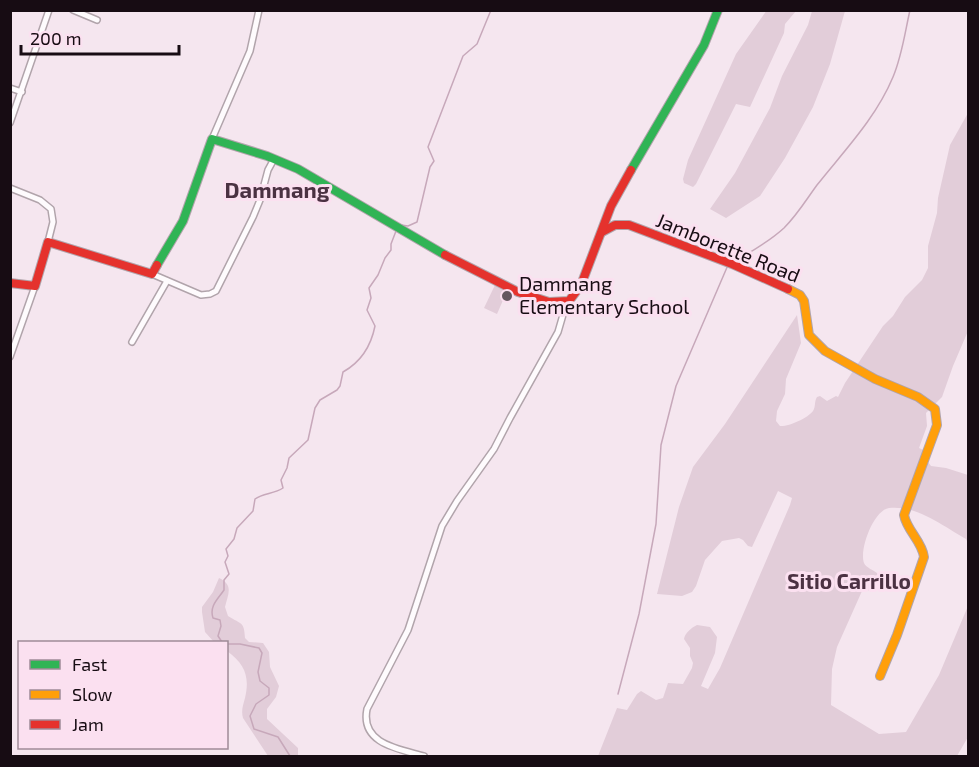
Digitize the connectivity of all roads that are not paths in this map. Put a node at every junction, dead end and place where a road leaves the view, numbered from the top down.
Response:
1 (49, 10) edge
2 (73, 10) edge
3 (259, 10) edge
4 (718, 10) edge
5 (97, 20) dead end
6 (10, 88) edge
7 (22, 92) junction
8 (10, 123) edge
9 (212, 139) junction
10 (274, 159) junction
11 (10, 188) edge
12 (609, 211) junction
13 (622, 224) junction
14 (601, 233) junction
15 (48, 242) junction
16 (152, 274) junction
17 (167, 280) junction
18 (10, 283) edge
19 (35, 286) junction
20 (567, 302) junction
21 (132, 342) dead end
22 (10, 357) edge
23 (880, 676) dead end
24 (424, 756) edge

1 - 7 street
2 - 5 street
3 - 9 street
4 - 12 street
6 - 7 street
7 - 8 street
9 - 10 street
9 - 16 street
10 - 17 street
10 - 20 street
11 - 15 street
12 - 13 street
12 - 14 street
13 - 14 street
13 - 23 street, Jamborette Road
14 - 20 street
15 - 16 street
15 - 19 street
16 - 17 street
17 - 21 street
18 - 19 street
19 - 22 street
20 - 24 street

